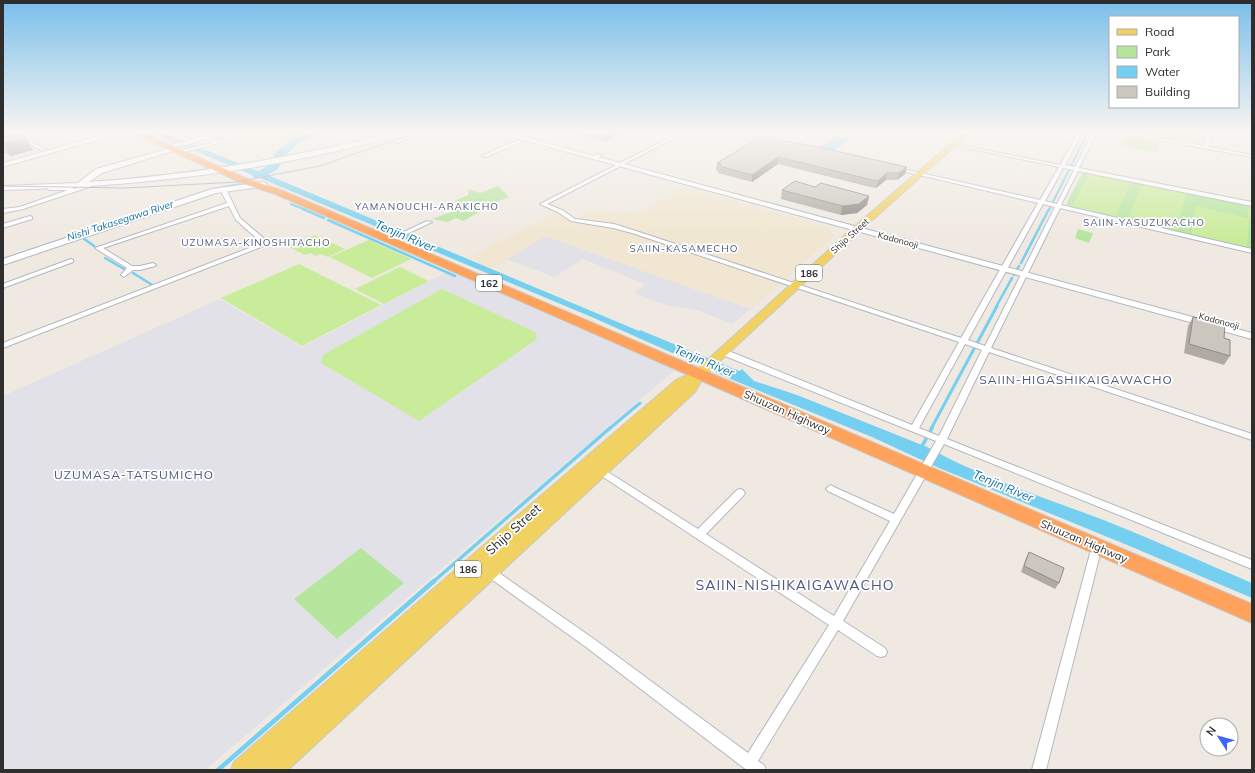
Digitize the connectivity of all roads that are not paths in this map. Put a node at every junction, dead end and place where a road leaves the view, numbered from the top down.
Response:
1 (108, 168) edge
2 (233, 168) edge
3 (616, 168) edge
4 (639, 168) edge
5 (894, 168) edge
6 (928, 168) edge
7 (1061, 168) edge
8 (1072, 168) edge
9 (226, 169) junction
10 (1077, 169) junction
11 (921, 174) junction
12 (112, 181) junction
13 (3, 182) edge
14 (82, 183) junction
15 (97, 183) junction
16 (251, 184) junction
17 (3, 188) edge
18 (50, 188) junction
19 (224, 190) junction
20 (71, 192) junction
21 (1042, 202) junction
22 (231, 204) junction
23 (1252, 204) edge
24 (1059, 206) junction
25 (3, 211) edge
26 (30, 218) dead end
27 (429, 222) dead end
28 (3, 226) edge
29 (860, 227) junction
30 (391, 239) junction
31 (1252, 251) edge
32 (71, 261) dead end
33 (3, 262) edge
34 (153, 265) dead end
35 (131, 268) junction
36 (1016, 269) junction
37 (124, 275) dead end
38 (3, 286) edge
39 (794, 286) junction
40 (1186, 315) junction
41 (1252, 330) edge
42 (1252, 336) edge
43 (963, 341) junction
44 (3, 346) edge
45 (987, 349) junction
46 (719, 356) junction
47 (702, 372) junction
48 (917, 430) junction
49 (1252, 438) edge
50 (939, 439) junction
51 (594, 467) junction
52 (926, 469) junction
53 (831, 489) dead end
54 (740, 493) dead end
55 (896, 519) junction
56 (698, 535) junction
57 (1097, 546) junction
58 (1252, 565) edge
59 (483, 567) junction
60 (1252, 614) edge
61 (836, 623) junction
62 (881, 652) dead end
63 (754, 766) edge
64 (242, 770) edge
65 (272, 770) edge
66 (1039, 770) edge

1 - 14 street
2 - 9 street
3 - 39 street
4 - 29 street, Kadonooji
5 - 11 street
6 - 11 main road, Shijo Street / 186
7 - 21 street
8 - 10 street
9 - 12 street
9 - 16 highway, Shuuzan Highway / 162
10 - 23 street
10 - 24 street
11 - 21 street
11 - 29 main road, Shijo Street / 186
12 - 14 street
12 - 15 street
13 - 14 street
14 - 15 street
14 - 18 street
14 - 20 street
15 - 20 street
16 - 19 street
16 - 19 street
16 - 30 highway, Shuuzan Highway / 162
17 - 18 street
18 - 20 street
19 - 22 street
19 - 33 street
20 - 25 street
21 - 24 street
21 - 36 street
22 - 35 street
22 - 44 street
24 - 31 street
24 - 36 street
26 - 28 street
27 - 30 street
29 - 36 street, Kadonooji
29 - 39 main road, Shijo Street / 186
30 - 47 highway, Shuuzan Highway / 162
32 - 38 street
34 - 35 street
35 - 37 street
36 - 40 street, Kadonooji
36 - 43 street
36 - 45 street
39 - 43 street
39 - 46 main road, Shijo Street / 186
40 - 41 street, Kadonooji
40 - 42 street, Kadonooji
43 - 45 street
43 - 48 street
45 - 49 street
45 - 50 street
46 - 47 main road, Shijo Street / 186
46 - 48 street
47 - 51 main road, Shijo Street / 186
47 - 52 highway, Shuuzan Highway / 162
48 - 50 street
50 - 52 street
50 - 58 street
51 - 56 street
51 - 59 main road, Shijo Street / 186
52 - 55 street
52 - 57 highway, Shuuzan Highway / 162
53 - 55 street
54 - 56 street
55 - 61 street
56 - 61 street
57 - 60 highway, Shuuzan Highway / 162
57 - 66 street
59 - 63 street
59 - 64 main road, Shijo Street / 186
59 - 65 main road, Shijo Street / 186
61 - 62 street
61 - 63 street

